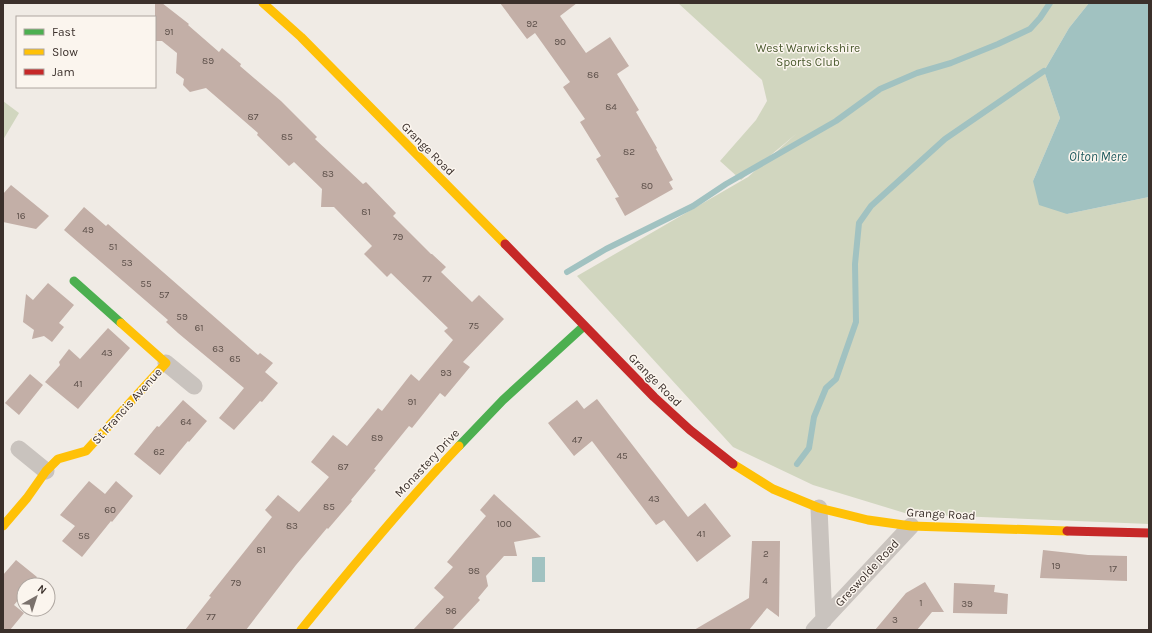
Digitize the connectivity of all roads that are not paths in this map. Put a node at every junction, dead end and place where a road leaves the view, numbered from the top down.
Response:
1 (263, 3) edge
2 (74, 281) dead end
3 (584, 326) junction
4 (166, 363) junction
5 (194, 386) dead end
6 (19, 449) dead end
7 (46, 471) junction
8 (819, 508) junction
9 (3, 526) edge
10 (911, 526) junction
11 (1149, 533) edge
12 (819, 625) edge
13 (301, 630) edge

1 - 3 street, Grange Road
2 - 4 street, St Francis Avenue
3 - 8 street, Grange Road
3 - 13 street, Monastery Drive
4 - 5 street, St Francis Avenue
4 - 7 street, St Francis Avenue
6 - 7 street
7 - 9 street, St Francis Avenue
8 - 10 street, Grange Road
8 - 12 street, Greswolde Road
10 - 11 street, Grange Road
10 - 12 street, Greswolde Road

